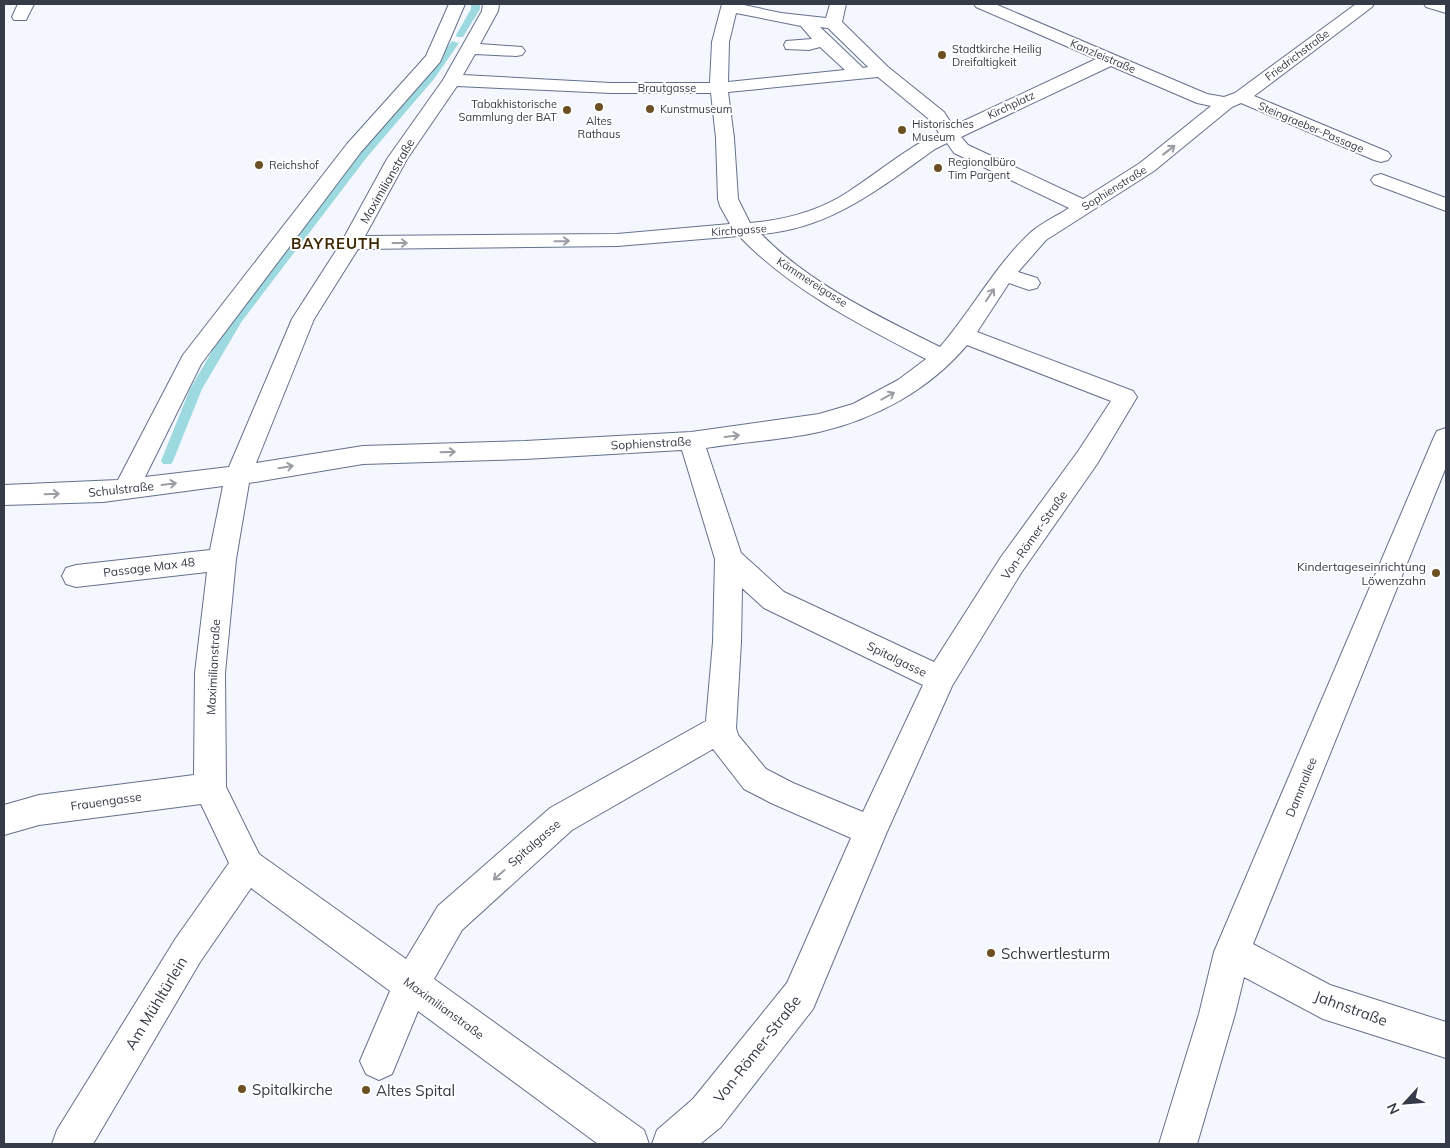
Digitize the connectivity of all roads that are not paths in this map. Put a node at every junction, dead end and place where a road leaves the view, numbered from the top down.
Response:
1 (457, 4) edge
2 (490, 4) edge
3 (838, 4) edge
4 (982, 4) edge
5 (1366, 4) edge
6 (1432, 4) edge
7 (730, 5) edge
8 (1446, 8) edge
9 (807, 22) junction
10 (833, 22) junction
11 (808, 44) junction
12 (469, 49) junction
13 (516, 51) dead end
14 (1110, 59) junction
15 (882, 71) junction
16 (860, 74) junction
17 (842, 76) junction
18 (452, 80) junction
19 (720, 88) junction
20 (1234, 100) junction
21 (949, 134) junction
22 (341, 152) junction
23 (1381, 156) dead end
24 (383, 158) junction
25 (1381, 180) dead end
26 (1446, 205) edge
27 (1083, 207) junction
28 (743, 230) junction
29 (351, 243) junction
30 (1004, 274) junction
31 (1029, 283) dead end
32 (963, 335) junction
33 (943, 358) junction
34 (1446, 437) edge
35 (691, 441) junction
36 (238, 475) junction
37 (128, 489) junction
38 (4, 495) edge
39 (222, 559) junction
40 (729, 559) junction
41 (76, 576) dead end
42 (940, 679) junction
43 (721, 728) junction
44 (210, 788) junction
45 (4, 820) edge
46 (871, 831) junction
47 (247, 866) junction
48 (1232, 952) junction
49 (412, 984) junction
50 (1446, 1040) edge
51 (379, 1061) dead end
52 (71, 1144) edge
53 (630, 1144) edge
54 (672, 1144) edge
55 (1178, 1144) edge

1 - 22 street
2 - 12 street, Maximilianstraße
3 - 10 street
4 - 14 street, Kanzleistraße
5 - 20 street, Friedrichstraße
6 - 8 street
7 - 9 street
7 - 19 street, Kämmereigasse
9 - 10 street
9 - 11 street
10 - 15 street
11 - 16 street
11 - 17 street
12 - 13 street
12 - 18 street, Maximilianstraße
14 - 20 street, Kanzleistraße
14 - 21 street, Kirchplatz
15 - 16 street, Brautgasse
15 - 21 street
16 - 17 street, Brautgasse
17 - 19 street, Brautgasse
18 - 19 street, Brautgasse
18 - 24 street, Maximilianstraße
19 - 28 street, Kämmereigasse
20 - 23 street, Steingraeber-Passage
27 -> 20 street, Sophienstraße
21 - 27 street
21 - 28 street, Kirchgasse
22 - 24 street
22 - 37 street
24 - 29 street, Maximilianstraße
25 - 26 street
27 - 30 street, Sophienstraße
29 -> 28 street, Kirchgasse
28 - 33 street, Kämmereigasse
29 - 36 street, Maximilianstraße
30 - 31 street
32 -> 30 street, Sophienstraße
32 - 33 street, Sophienstraße
32 - 42 street, Von-Römer-Straße
35 -> 33 street, Sophienstraße
34 - 48 street, Dammallee
36 -> 35 street, Sophienstraße
35 - 40 street
37 -> 36 street, Schulstraße
36 - 39 street, Maximilianstraße
38 -> 37 street, Schulstraße
39 - 41 street, Passage Max 48
39 - 44 street, Maximilianstraße
40 - 42 street, Spitalgasse
40 - 43 street
42 - 46 street, Von-Römer-Straße
43 - 46 street
43 -> 49 street, Spitalgasse
44 - 45 street, Frauengasse
44 - 47 street, Maximilianstraße
46 - 54 street, Von-Römer-Straße
47 - 49 street, Maximilianstraße
47 - 52 street, Am Mühltürlein
48 - 50 street, Jahnstraße
48 - 55 street, Dammallee
49 - 51 street, Spitalgasse
49 - 53 street, Maximilianstraße

